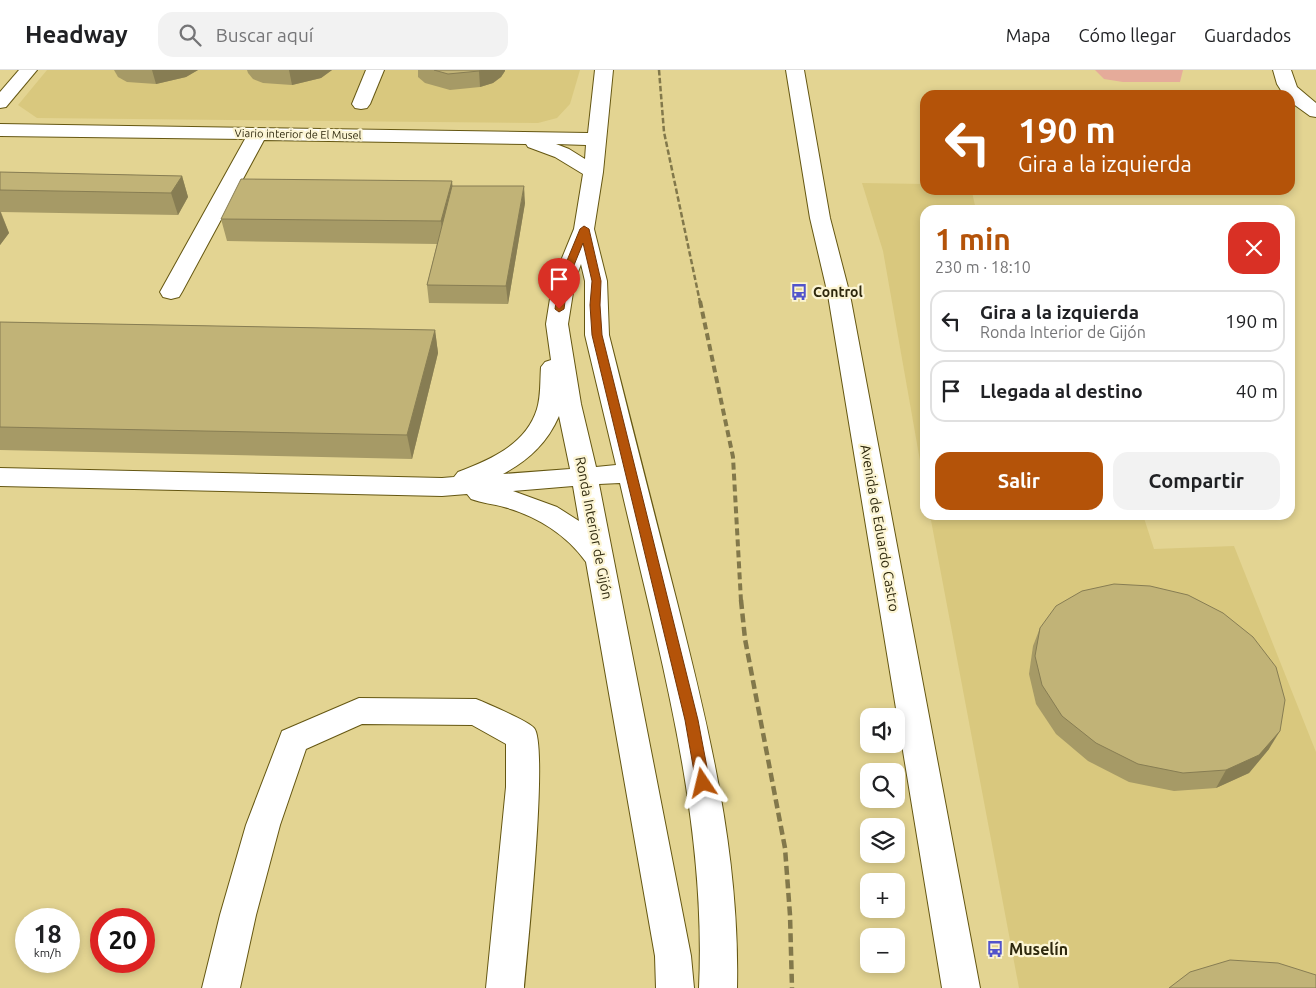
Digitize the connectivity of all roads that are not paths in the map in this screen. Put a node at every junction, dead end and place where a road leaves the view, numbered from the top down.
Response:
1 (28, 70) edge
2 (375, 70) edge
3 (604, 70) edge
4 (795, 70) edge
5 (1282, 70) edge
6 (1289, 90) edge
7 (1295, 96) edge
8 (600, 99) junction
9 (0, 104) edge
10 (361, 104) dead end
11 (1316, 112) edge
12 (0, 130) edge
13 (258, 133) junction
14 (512, 137) junction
15 (596, 139) junction
16 (593, 172) junction
17 (584, 229) junction
18 (171, 292) dead end
19 (557, 324) junction
20 (630, 474) junction
21 (0, 477) edge
22 (585, 478) junction
23 (442, 487) junction
24 (601, 560) junction
25 (221, 988) edge
26 (505, 988) edge
27 (675, 988) edge
28 (718, 988) edge
29 (961, 988) edge

1 - 9 street
2 - 10 street
3 - 8 street, Ronda Interior de Gijón
4 - 29 street, Avenida de Eduardo Castro
5 - 6 street
7 - 11 street
8 - 14 street
8 - 15 street, Ronda Interior de Gijón
12 - 13 street, Viario interior de El Musel
13 - 14 street, Viario interior de El Musel
13 - 18 street
14 - 15 street, Viario interior de El Musel
14 - 16 street
15 - 16 street, Ronda Interior de Gijón
16 - 17 street, Ronda Interior de Gijón
17 - 19 street, Ronda Interior de Gijón
17 - 20 street
19 - 22 street, Ronda Interior de Gijón
19 - 23 street
20 - 22 street
20 - 28 street
21 - 23 street
22 - 23 street
22 - 24 street, Ronda Interior de Gijón
23 - 24 street
24 - 27 street, Ronda Interior de Gijón
25 - 26 street

